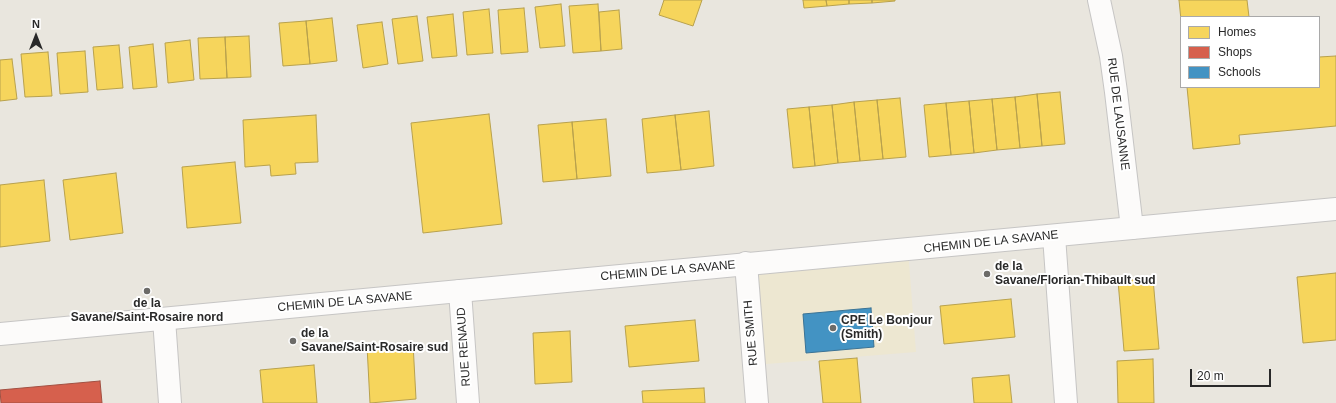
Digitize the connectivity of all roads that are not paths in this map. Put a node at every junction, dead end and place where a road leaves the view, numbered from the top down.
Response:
1 (1098, 0) edge
2 (1336, 209) edge
3 (1132, 228) junction
4 (1054, 236) junction
5 (746, 264) junction
6 (460, 291) junction
7 (164, 319) junction
8 (0, 334) edge
9 (170, 403) edge
10 (468, 403) edge
11 (757, 403) edge
12 (1066, 403) edge

1 - 3 street, RUE DE LAUSANNE
2 - 3 street, CHEMIN DE LA SAVANE
3 - 4 street, CHEMIN DE LA SAVANE
4 - 5 street, CHEMIN DE LA SAVANE
4 - 12 street
5 - 6 street, CHEMIN DE LA SAVANE
5 - 11 street, RUE SMITH
6 - 7 street, CHEMIN DE LA SAVANE
6 - 10 street, RUE RENAUD
7 - 8 street, CHEMIN DE LA SAVANE
7 - 9 street

